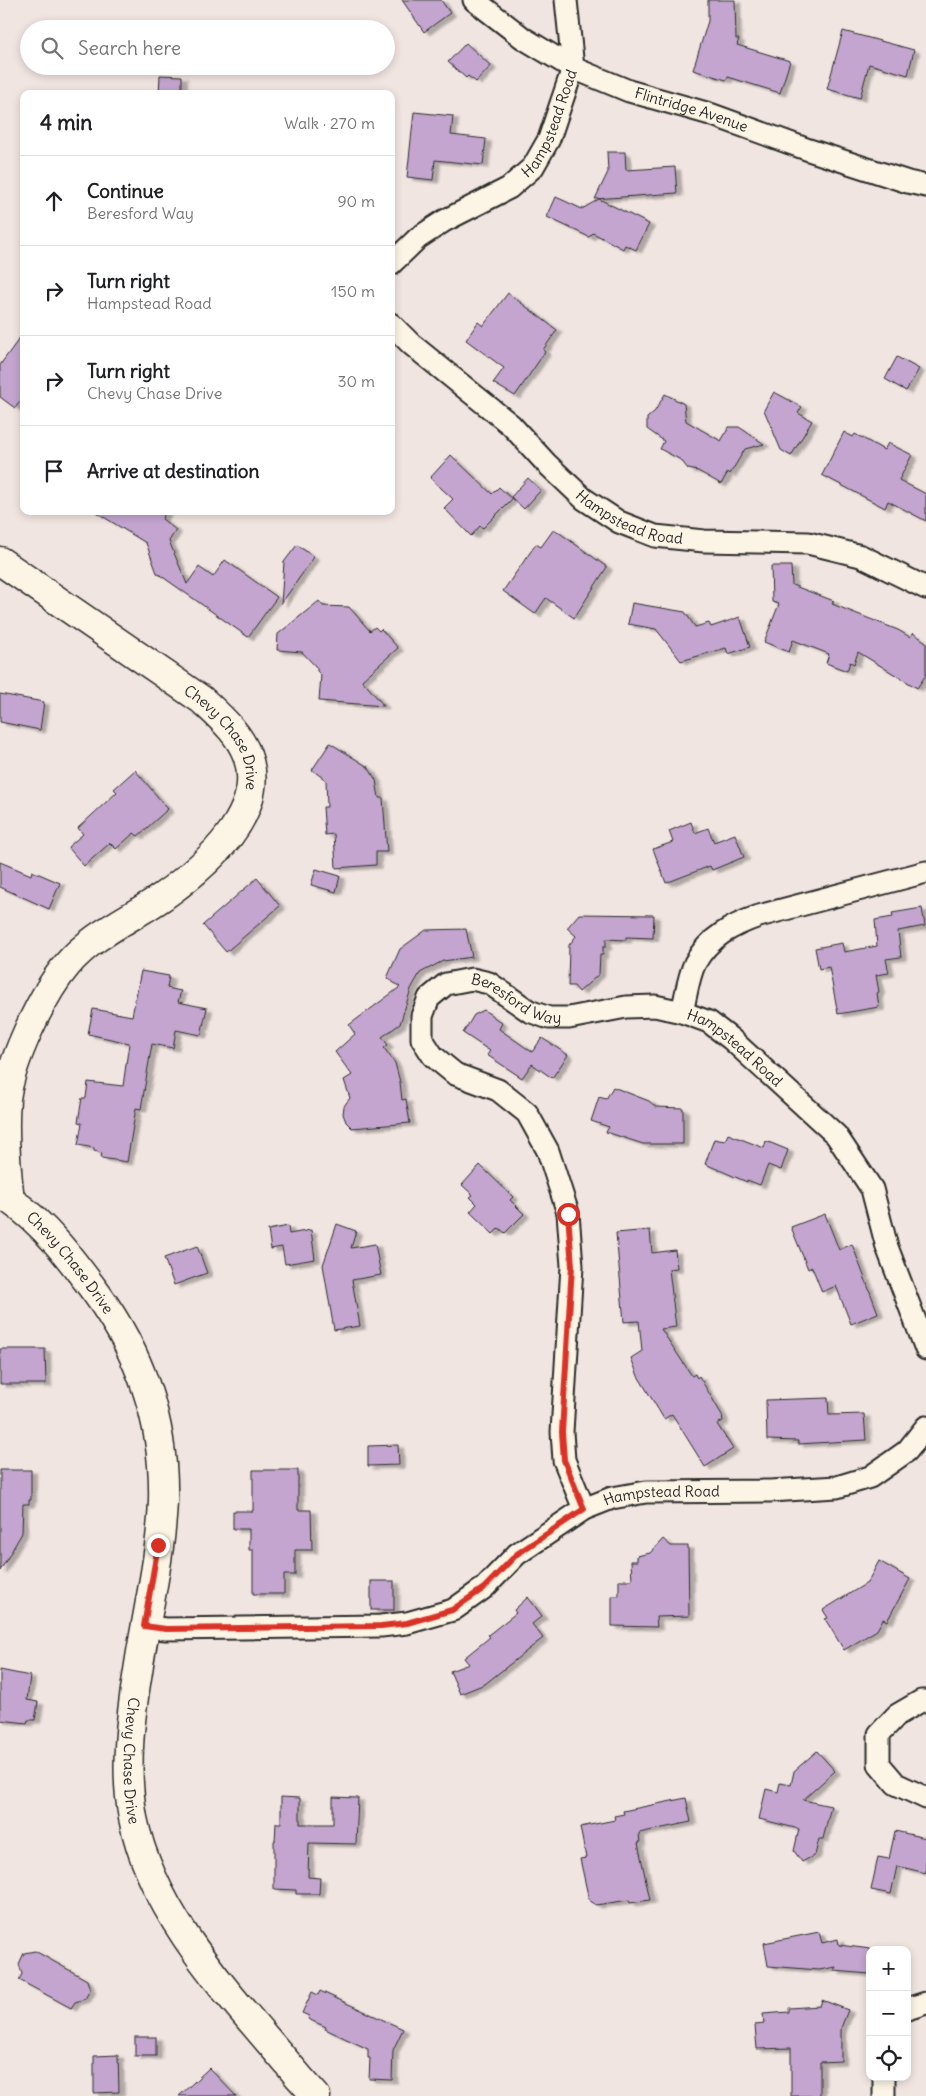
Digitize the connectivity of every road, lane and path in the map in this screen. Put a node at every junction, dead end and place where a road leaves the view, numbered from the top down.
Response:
1 (474, 0) edge
2 (566, 0) edge
3 (573, 68) junction
4 (926, 186) edge
5 (395, 260) edge
6 (395, 328) edge
7 (0, 561) edge
8 (926, 588) edge
9 (926, 872) edge
10 (682, 1012) junction
11 (926, 1349) edge
12 (926, 1427) edge
13 (584, 1509) junction
14 (144, 1626) junction
15 (926, 1701) edge
16 (926, 1798) edge
17 (926, 2003) edge
18 (911, 2008) edge
19 (884, 2081) edge
20 (316, 2096) edge
21 (884, 2096) edge

1 - 3 street, Flintridge Avenue
2 - 3 street, Hampstead Road
3 - 4 street, Flintridge Avenue
3 - 5 street, Hampstead Road
6 - 8 street, Hampstead Road
7 - 14 main road, Chevy Chase Drive
9 - 10 street, Hampstead Road
10 - 11 street, Hampstead Road
10 - 13 street, Beresford Way
12 - 13 street, Hampstead Road
13 - 14 street, Hampstead Road
14 - 20 main road, Chevy Chase Drive
15 - 16 street
17 - 18 street
19 - 21 street

